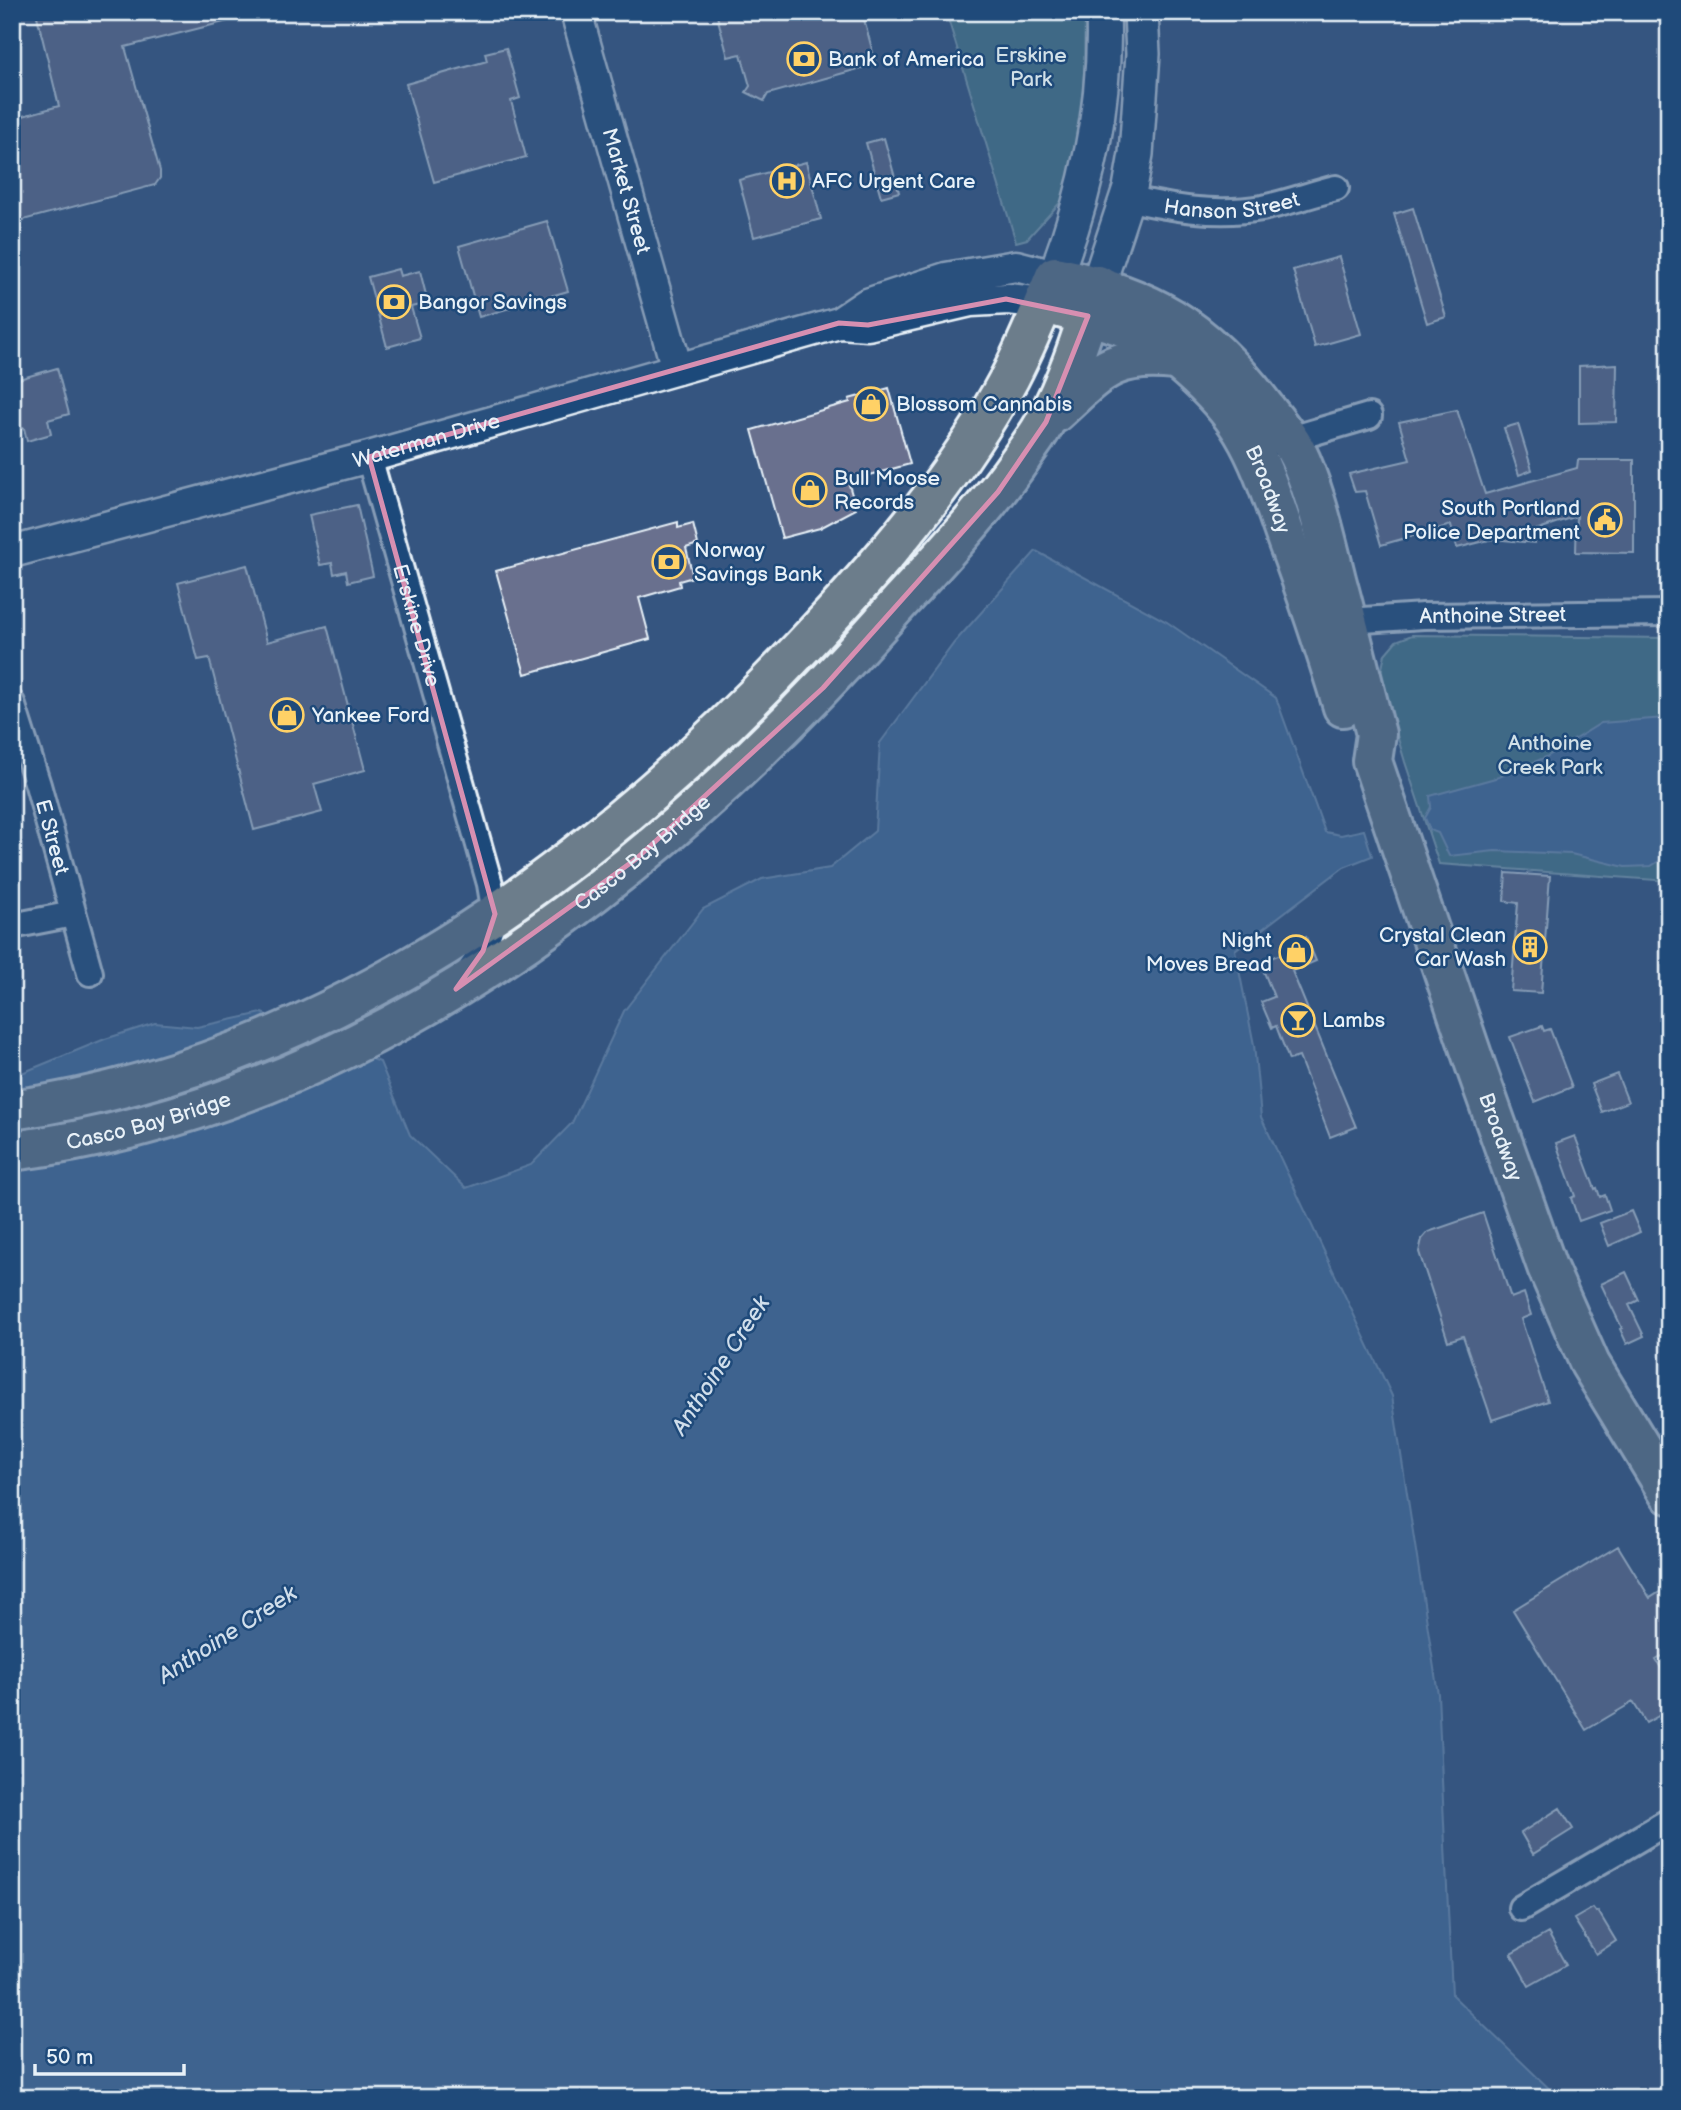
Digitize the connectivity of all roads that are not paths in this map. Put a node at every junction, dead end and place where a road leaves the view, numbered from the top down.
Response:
1 (576, 12) edge
2 (1102, 12) edge
3 (1141, 12) edge
4 (1336, 188) dead end
5 (1126, 198) junction
6 (1050, 289) junction
7 (1093, 300) junction
8 (1175, 360) junction
9 (677, 369) junction
10 (1369, 416) dead end
11 (1046, 422) junction
12 (1289, 439) junction
13 (1252, 450) junction
14 (369, 457) junction
15 (12, 552) edge
16 (1669, 613) edge
17 (1333, 622) junction
18 (12, 704) edge
19 (73, 914) junction
20 (495, 914) junction
21 (12, 926) edge
22 (90, 973) dead end
23 (456, 989) junction
24 (12, 1110) edge
25 (12, 1151) edge
26 (1669, 1494) edge
27 (1669, 1821) edge
28 (1521, 1908) dead end

1 - 9 street, Market Street
2 - 6 main road
3 - 5 main road
4 - 5 street, Hanson Street
5 - 7 main road
6 - 7 main road, Waterman Drive
6 - 9 street, Waterman Drive
6 - 20 main road, Casco Bay Bridge
7 - 8 main road, Broadway
7 - 11 main road, Casco Bay Bridge
7 - 12 main road, Broadway
8 - 11 main road
8 - 13 main road, Broadway
9 - 14 street, Waterman Drive
10 - 12 street
11 - 23 main road, Casco Bay Bridge
12 - 13 street
12 - 17 main road, Broadway
13 - 17 main road, Broadway
14 - 15 street, Waterman Drive
14 - 20 street, Erskine Drive
16 - 17 street, Anthoine Street
17 - 26 main road, Broadway
18 - 19 street, E Street
19 - 21 street
19 - 22 street, E Street
20 - 23 street
20 - 24 main road, Casco Bay Bridge
23 - 25 main road, Casco Bay Bridge
27 - 28 street

